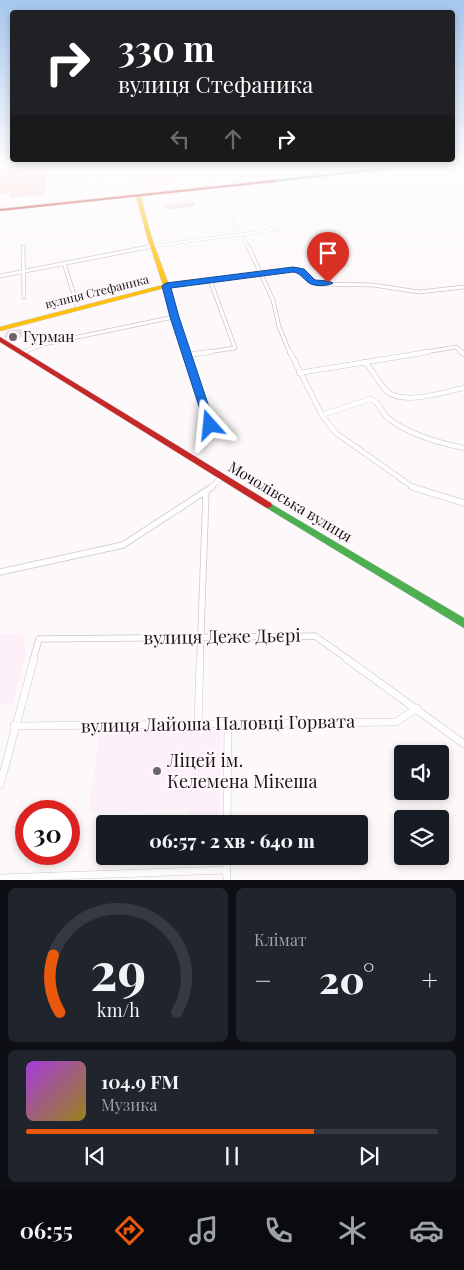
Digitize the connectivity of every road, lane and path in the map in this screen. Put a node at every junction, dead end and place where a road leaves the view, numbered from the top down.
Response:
1 (51, 205) edge
2 (141, 205) edge
3 (224, 205) edge
4 (0, 210) edge
5 (280, 229) dead end
6 (242, 234) junction
7 (152, 246) junction
8 (23, 247) dead end
9 (64, 263) junction
10 (24, 271) junction
11 (260, 274) junction
12 (0, 276) edge
13 (210, 280) junction
14 (166, 286) junction
15 (464, 287) edge
16 (24, 296) dead end
17 (78, 308) junction
18 (174, 317) junction
19 (0, 329) edge
20 (0, 339) edge
21 (21, 354) junction
22 (464, 354) edge
23 (187, 355) junction
24 (364, 362) junction
25 (299, 373) junction
26 (464, 388) edge
27 (322, 415) junction
28 (210, 425) dead end
29 (464, 448) edge
30 (222, 477) junction
31 (206, 492) junction
32 (464, 503) edge
33 (0, 572) edge
34 (464, 623) edge
35 (202, 636) junction
36 (417, 708) junction
37 (228, 724) junction
38 (198, 725) junction
39 (14, 726) junction
40 (464, 744) edge
41 (0, 785) edge
42 (227, 815) edge
43 (226, 865) edge
44 (226, 870) junction
45 (0, 878) edge
46 (228, 880) edge

1 - 4 main road
2 - 7 main road
3 - 6 street
5 - 6 street
6 - 7 street
6 - 11 street
7 - 9 street
7 - 14 main road
8 - 10 street
9 - 10 street
9 - 17 street
10 - 12 street
10 - 16 street
11 - 13 street, вулиця Стефаника
11 - 15 street, вулиця Стефаника
11 - 25 street
13 - 14 street, вулиця Стефаника
13 - 23 street
14 - 17 main road, вулиця Стефаника
14 - 18 street
17 - 19 main road, вулиця Стефаника
18 - 21 street
18 - 23 street
20 - 21 main road, Мочолівська вулиця
21 - 30 main road, Мочолівська вулиця
22 - 24 street
23 - 28 street
24 - 25 street
24 - 26 street
25 - 27 street
27 - 29 street
27 - 32 street
30 - 31 street
30 - 34 main road, Мочолівська вулиця
31 - 33 street
31 - 35 street
35 - 36 street, вулиця Деже Дьєрі
35 - 38 street
35 - 39 street, вулиця Деже Дьєрі
36 - 37 street, вулиця Лайоша Паловці Горвата
36 - 40 street, вулиця Деже Дьєрі
37 - 38 street, вулиця Лайоша Паловці Горвата
37 - 42 street
38 - 39 street, вулиця Лайоша Паловці Горвата
39 - 41 street
43 - 44 street
44 - 45 street
44 - 46 street

